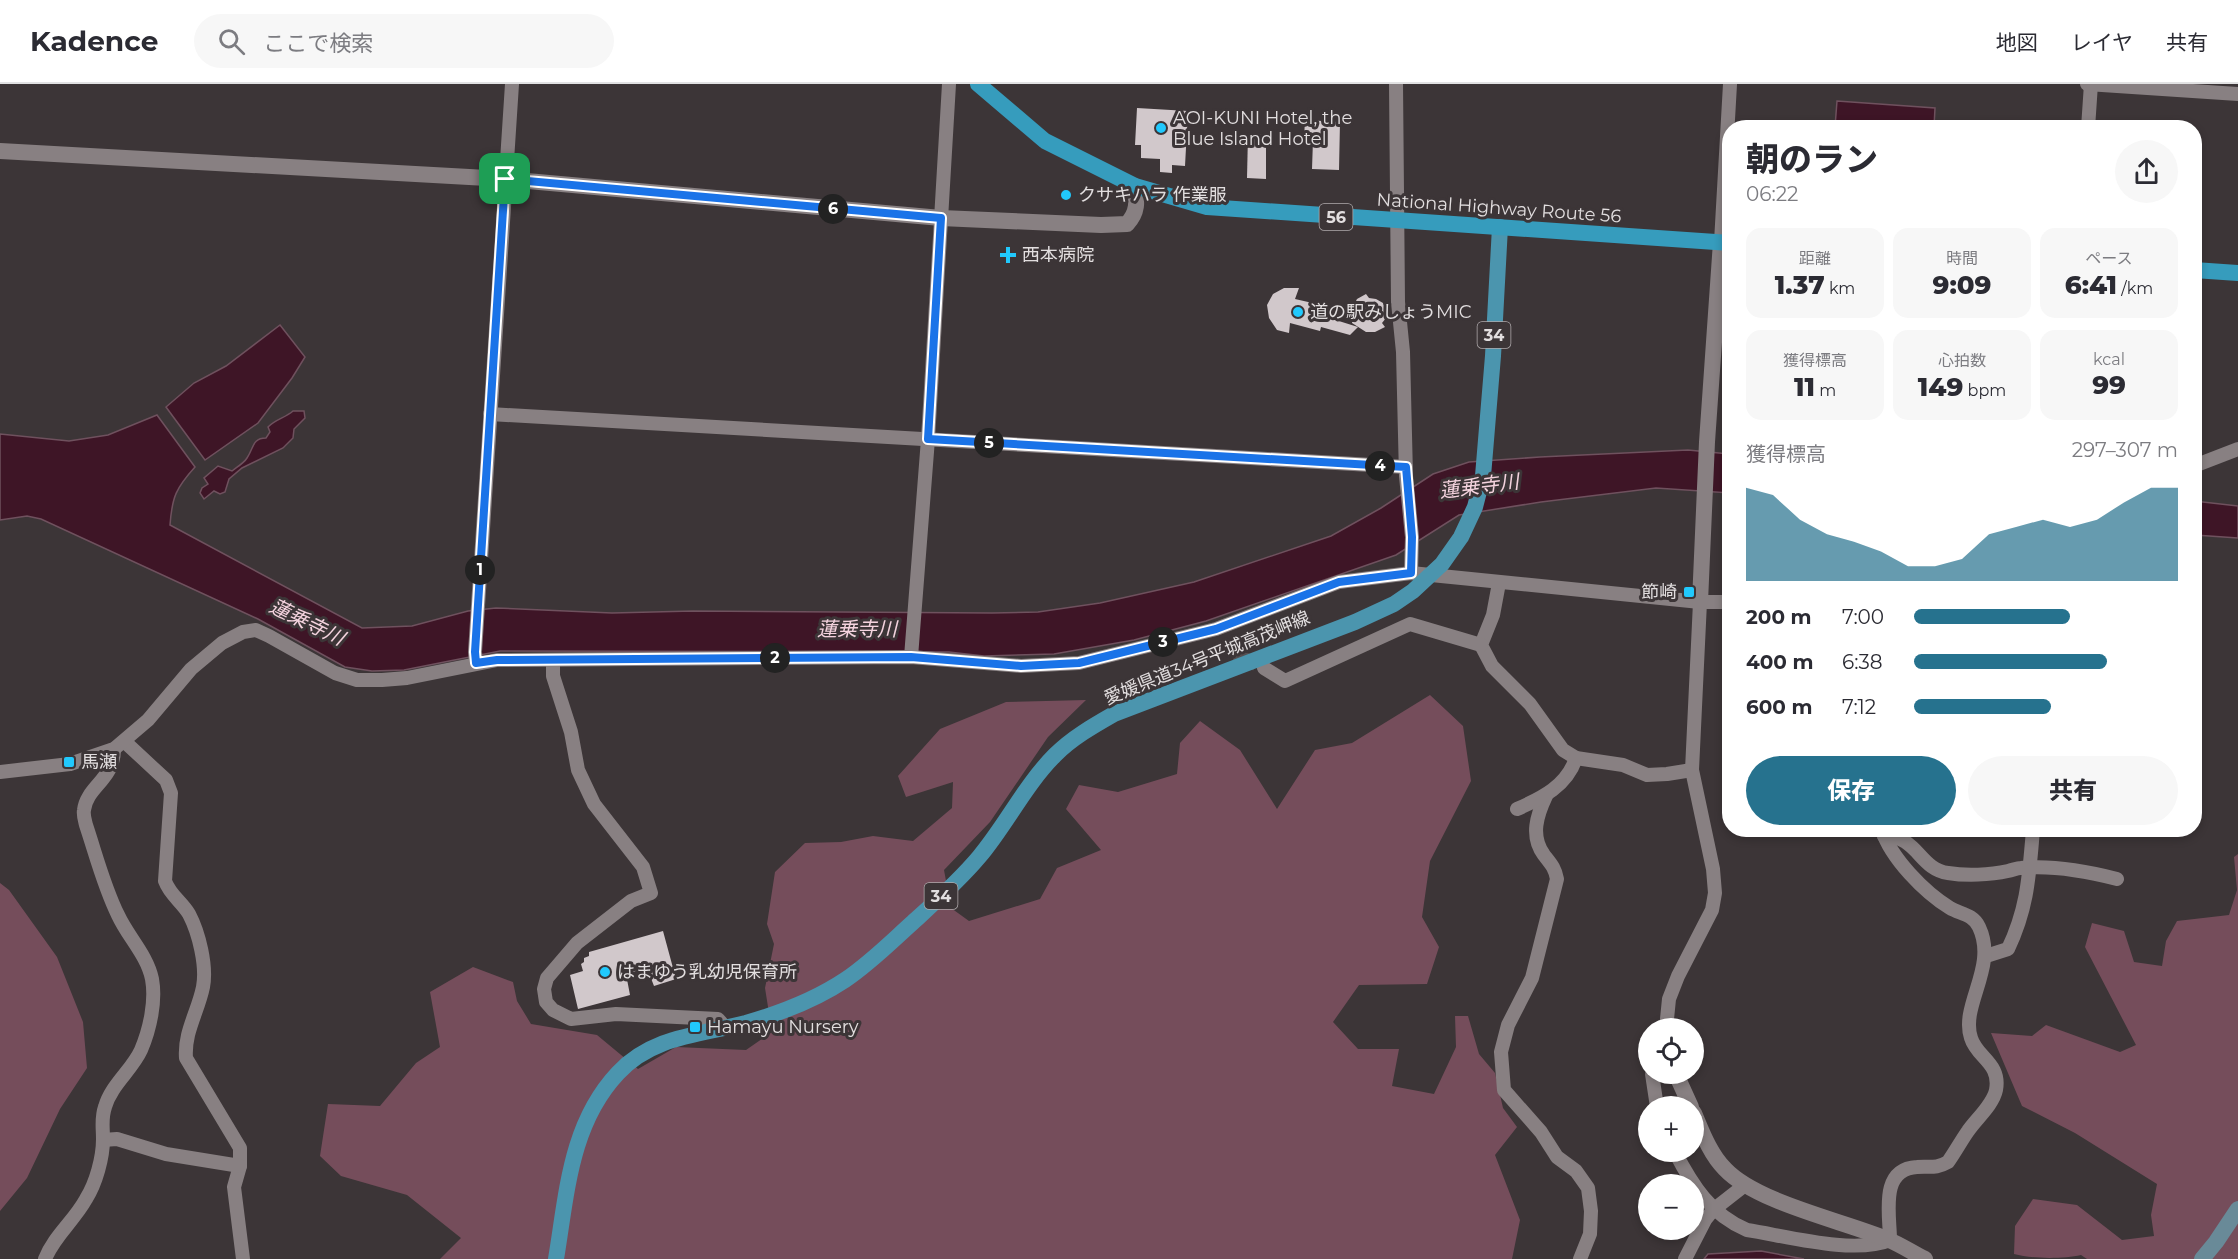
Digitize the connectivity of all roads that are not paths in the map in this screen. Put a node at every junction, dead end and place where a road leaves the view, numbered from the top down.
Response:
1 (512, 84) edge
2 (949, 84) edge
3 (978, 84) edge
4 (1396, 84) edge
5 (1730, 84) edge
6 (2089, 84) edge
7 (2238, 94) edge
8 (1729, 120) edge
9 (2088, 120) edge
10 (0, 151) edge
11 (505, 179) junction
12 (1135, 186) junction
13 (941, 218) junction
14 (1396, 222) junction
15 (1500, 227) junction
16 (1722, 243) edge
17 (2202, 271) edge
18 (2238, 273) edge
19 (1722, 277) edge
20 (490, 414) junction
21 (928, 439) junction
22 (2238, 449) edge
23 (2202, 463) edge
24 (1406, 471) junction
25 (1411, 573) junction
26 (1499, 583) junction
27 (1700, 602) junction
28 (1722, 602) edge
29 (1481, 645) junction
30 (911, 653) junction
31 (476, 657) junction
32 (553, 661) junction
33 (1264, 668) tunnel mouth
34 (119, 745) junction
35 (1576, 758) junction
36 (1692, 770) junction
37 (0, 772) edge
38 (1546, 796) junction
39 (1517, 810) dead end
40 (1885, 837) edge
41 (1898, 837) edge
42 (2032, 837) edge
43 (2030, 868) junction
44 (2117, 879) dead end
45 (1986, 956) junction
46 (1666, 1018) edge
47 (725, 1027) junction
48 (1704, 1136) edge
49 (103, 1140) junction
50 (1680, 1162) edge
51 (240, 1166) junction
52 (1745, 1185) junction
53 (2238, 1209) edge
54 (1713, 1210) junction
55 (1890, 1240) junction
56 (45, 1259) edge
57 (243, 1259) edge
58 (556, 1259) edge
59 (1580, 1259) edge
60 (1685, 1259) edge
61 (1925, 1259) edge
62 (2202, 1259) edge

1 - 11 street
2 - 13 street
3 - 12 highway, National Highway Route 56 / 56
4 - 14 street
5 - 8 street
6 - 7 street
6 - 9 street
10 - 11 street
11 - 13 street
11 - 20 street
12 - 13 street
12 - 14 highway, National Highway Route 56 / 56
13 - 21 street
14 - 15 highway, National Highway Route 56 / 56
14 - 24 street
15 - 16 highway, National Highway Route 56 / 56
15 - 47 main road, 愛媛県道34号平城高茂岬線 / 34
17 - 18 highway
19 - 27 street
20 - 21 street
20 - 31 street
21 - 24 street
21 - 30 street
22 - 23 street
24 - 25 street
25 - 26 street
25 - 30 street
26 - 27 street
26 - 29 street
27 - 28 street
27 - 36 street
29 - 33 street
29 - 35 street
30 - 32 street
31 - 32 street
31 - 34 street
32 - 47 street
34 - 37 street
34 - 49 street
34 - 51 street
35 - 36 street
35 - 38 street
36 - 46 street
38 - 39 street
38 - 59 street
40 - 45 street
41 - 43 street
42 - 43 street
43 - 44 street
43 - 45 street
45 - 55 street
47 - 58 main road, 愛媛県道34号平城高茂岬線 / 34
48 - 52 street
49 - 51 street
49 - 56 street
50 - 54 street
51 - 57 street
52 - 54 street
52 - 55 street
53 - 62 main road
54 - 55 street
54 - 60 street
55 - 61 street

